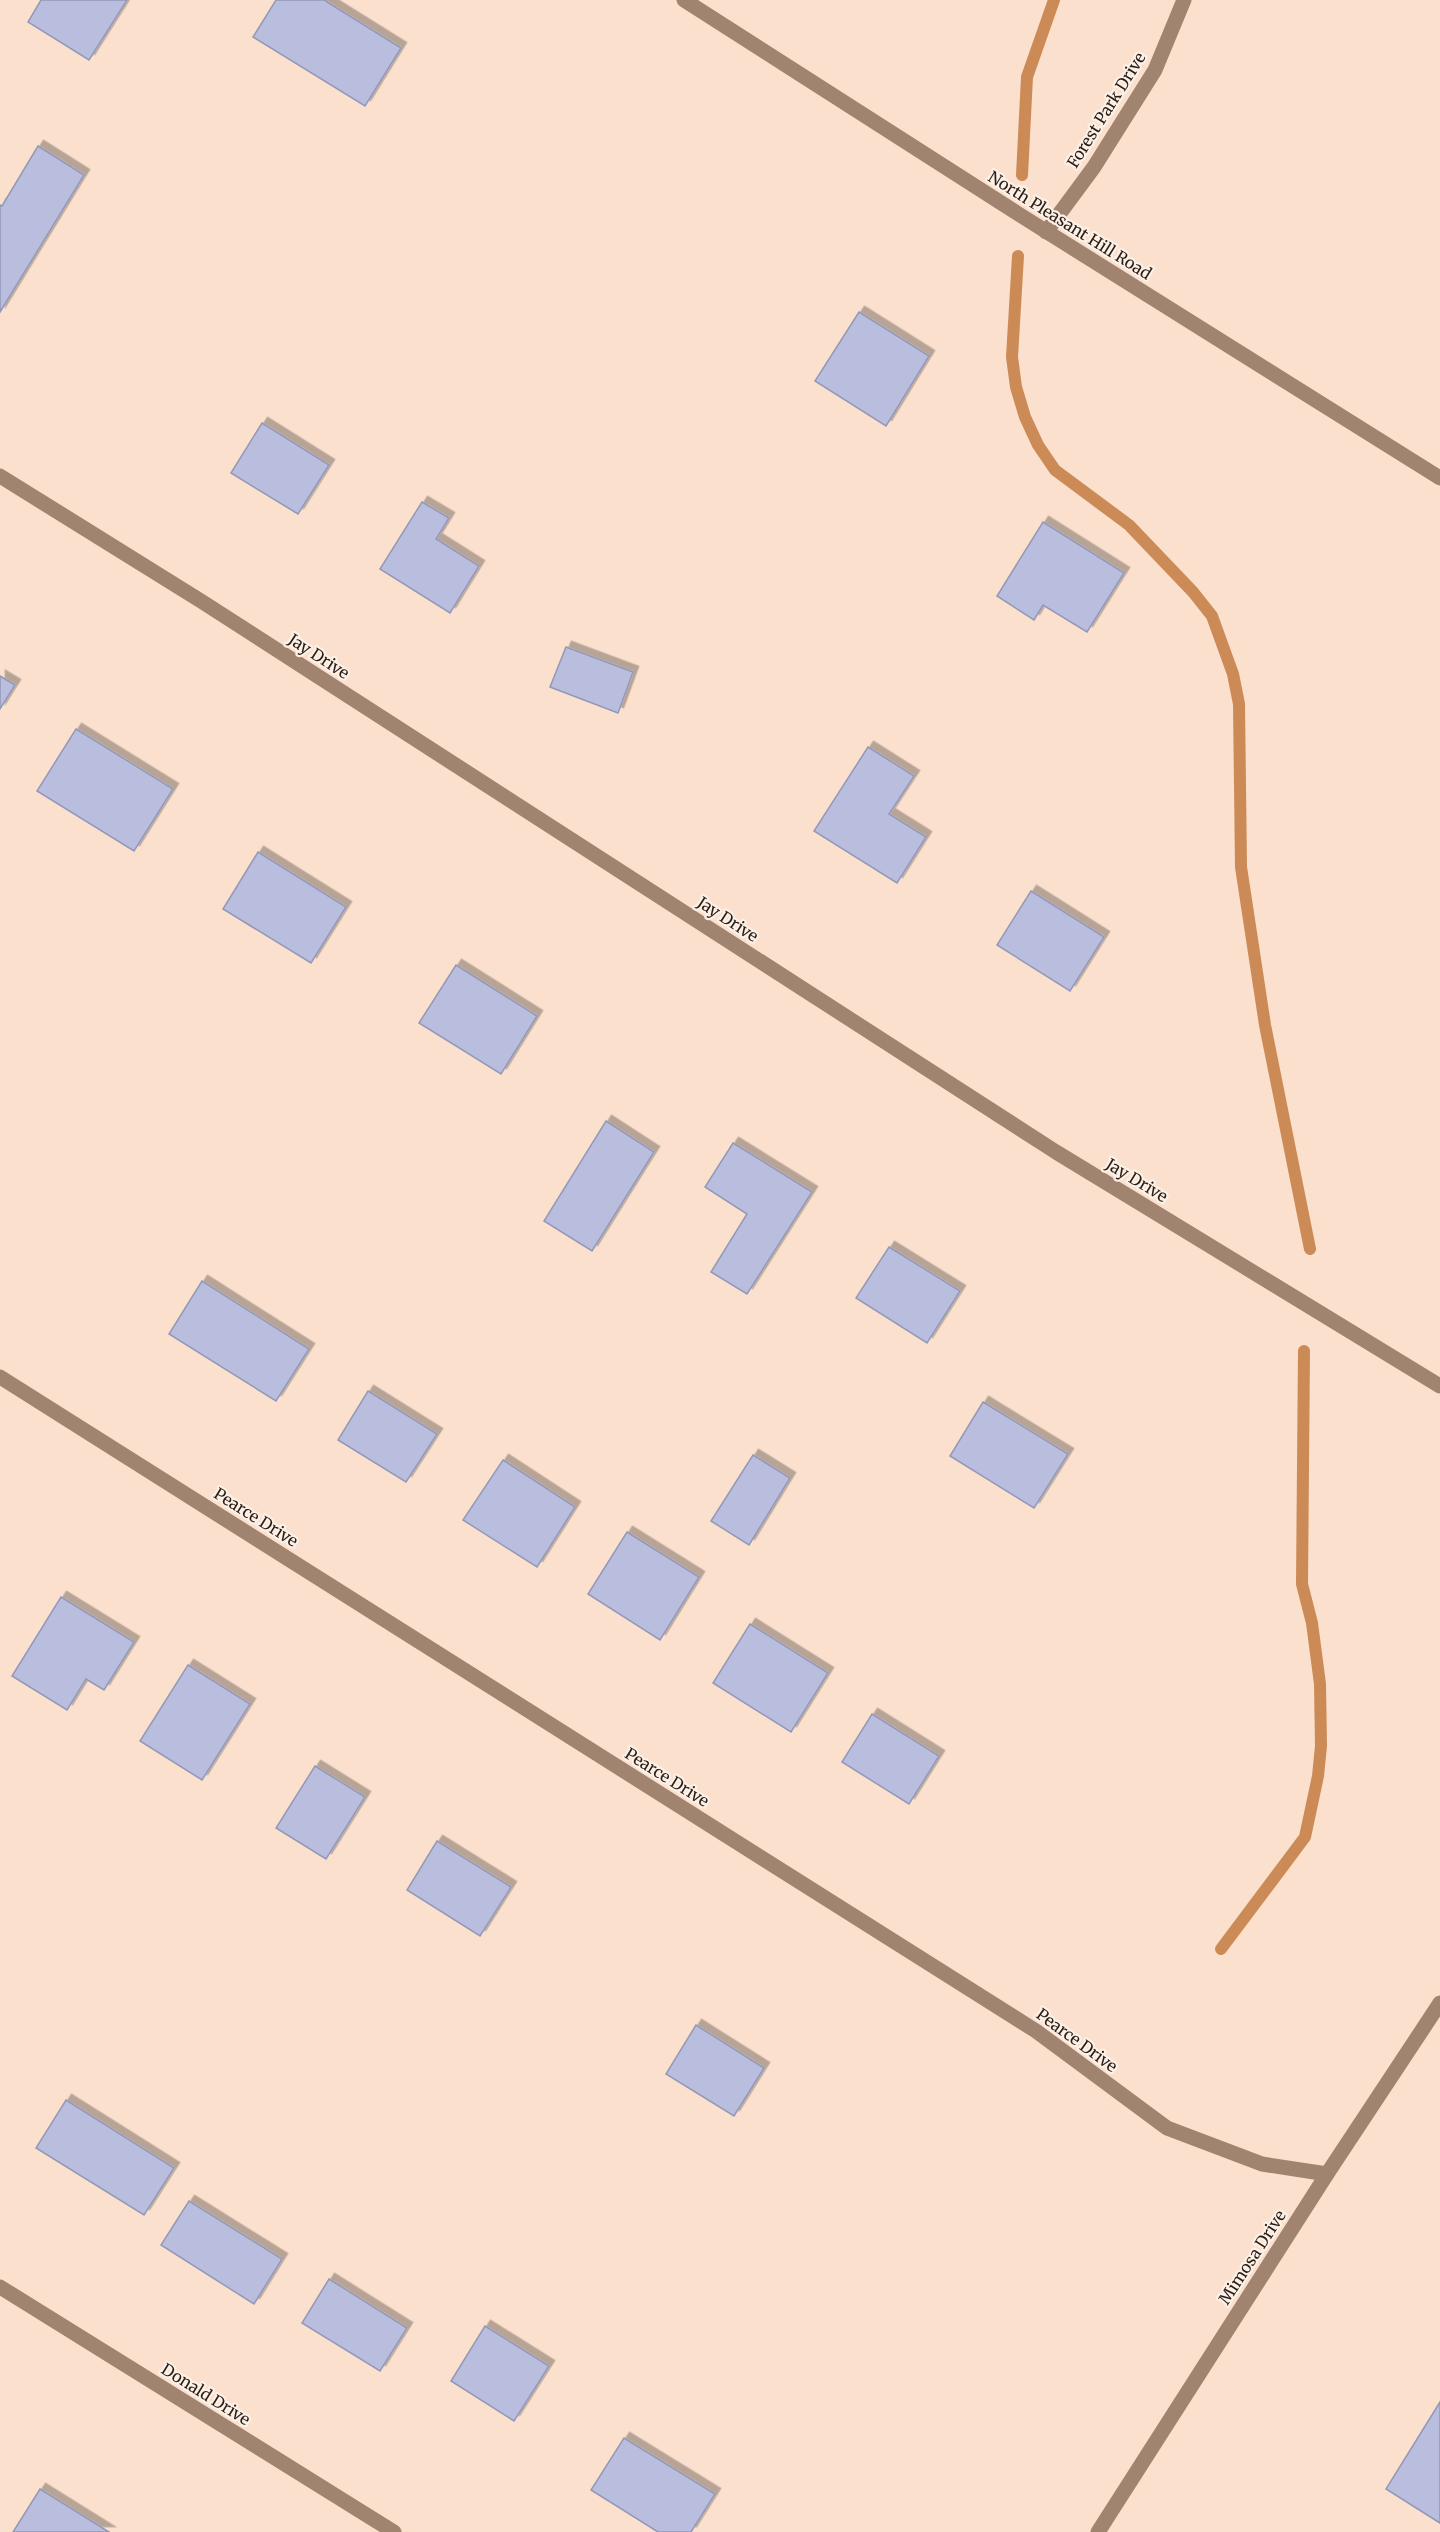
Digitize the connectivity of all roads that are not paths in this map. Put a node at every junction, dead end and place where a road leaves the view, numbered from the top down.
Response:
1 (684, 0) edge
2 (1184, 0) edge
3 (1046, 232) junction
4 (0, 476) edge
5 (1440, 478) edge
6 (0, 1377) edge
7 (1440, 1386) edge
8 (1440, 2003) edge
9 (1327, 2174) junction
10 (0, 2287) edge
11 (394, 2532) edge
12 (1098, 2532) edge

1 - 3 street, North Pleasant Hill Road
2 - 3 street, Forest Park Drive
3 - 5 street, North Pleasant Hill Road
4 - 7 street, Jay Drive
6 - 9 street, Pearce Drive
8 - 9 street, Mimosa Drive
9 - 12 street, Mimosa Drive
10 - 11 street, Donald Drive

